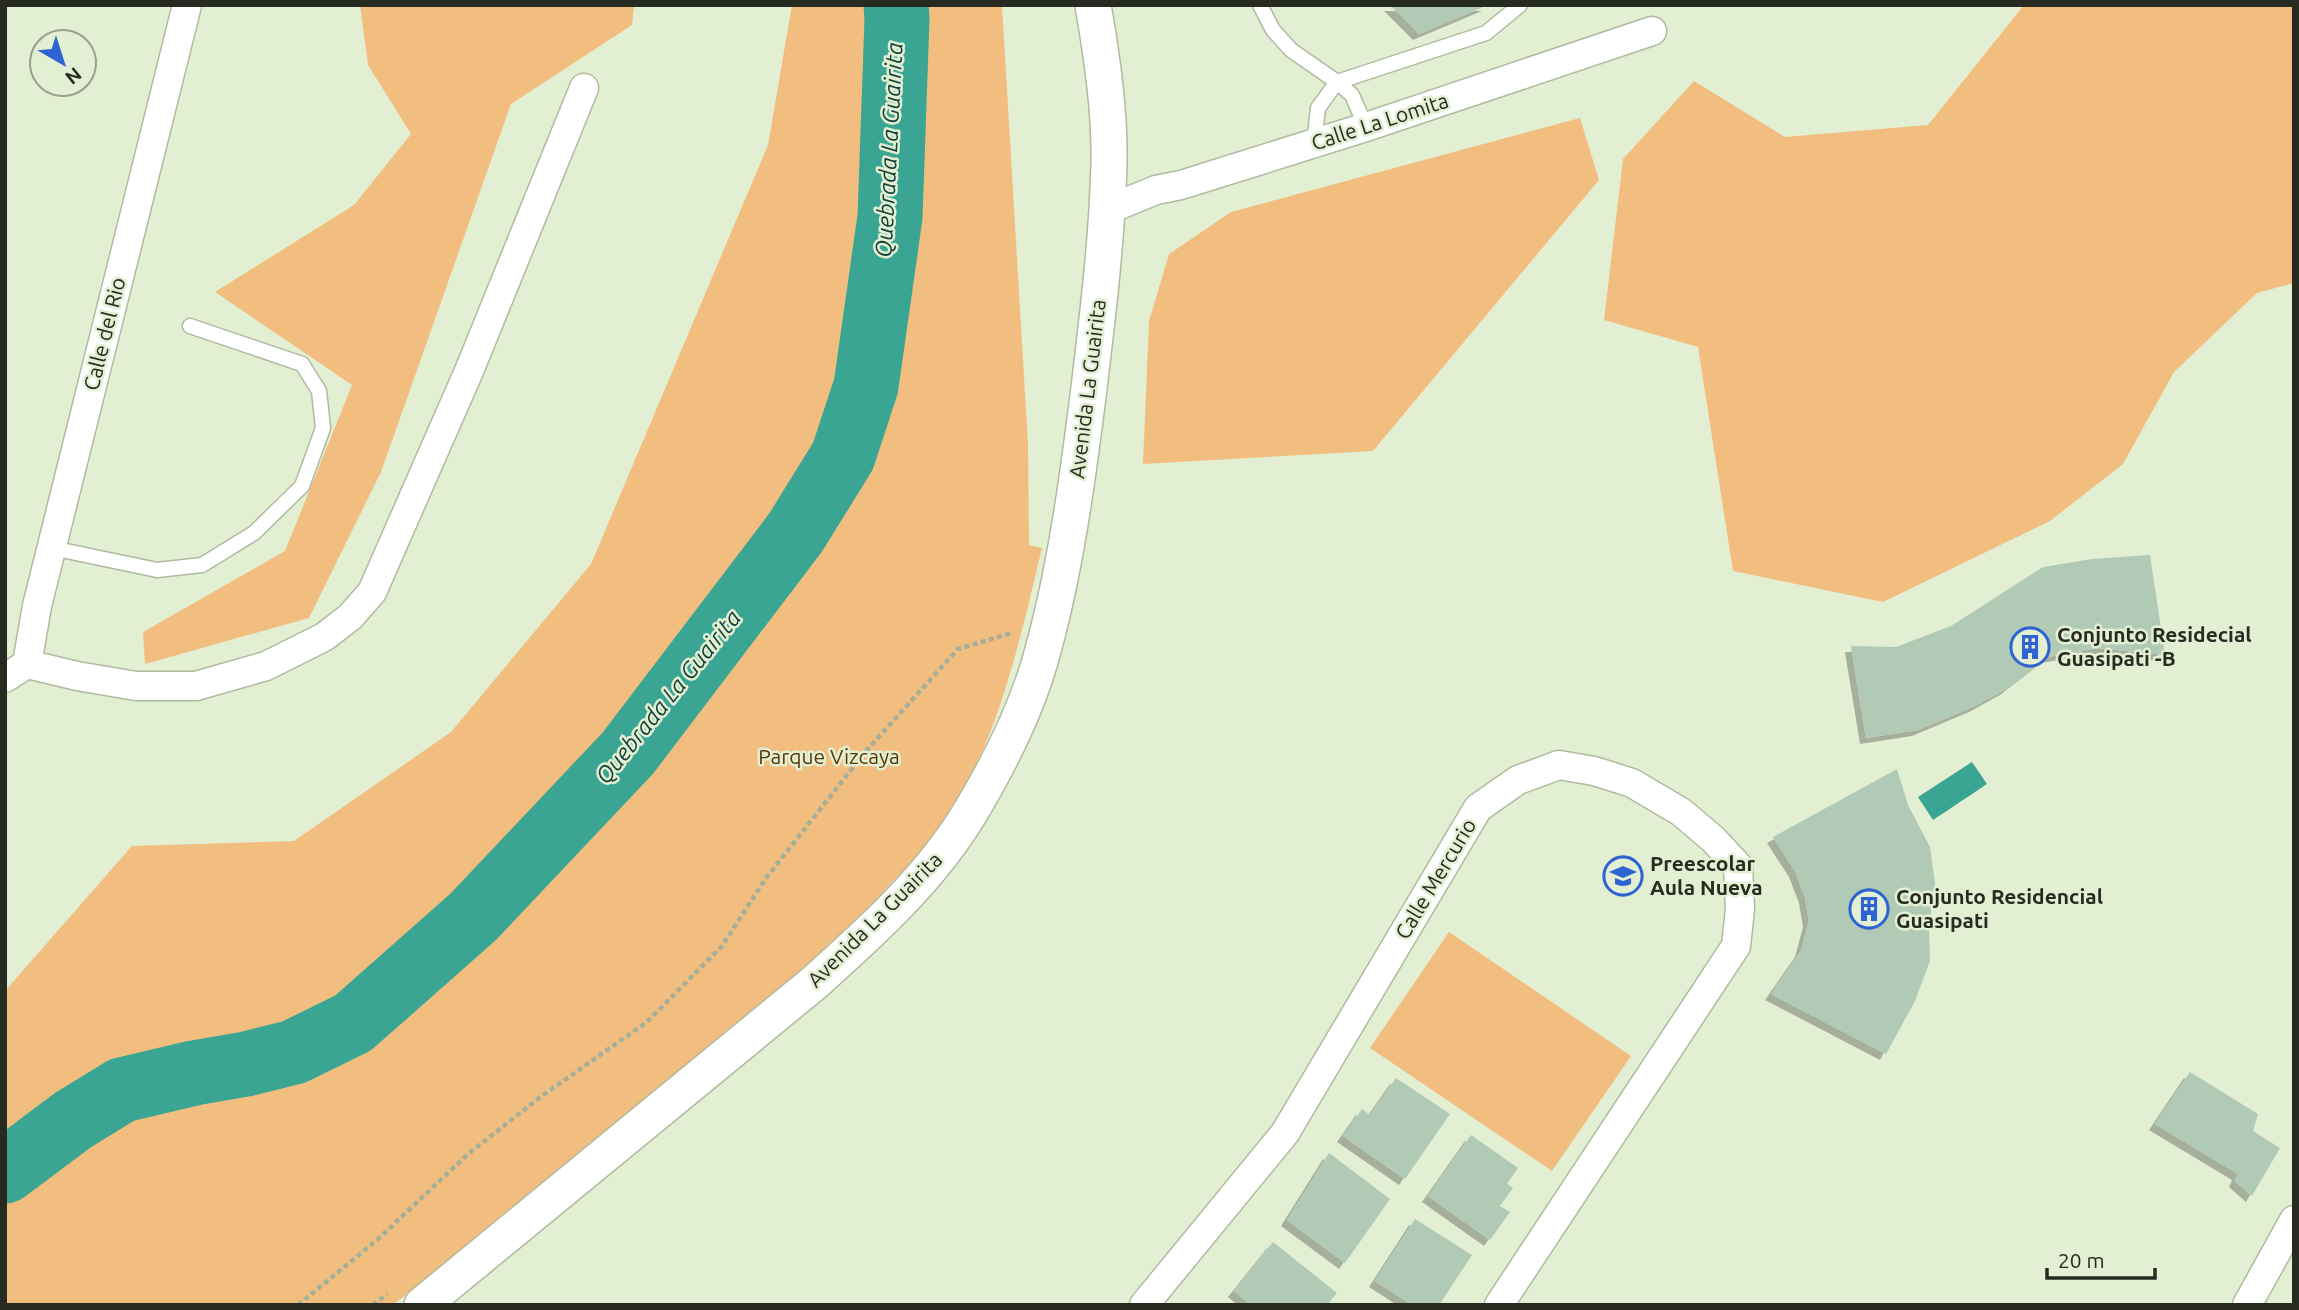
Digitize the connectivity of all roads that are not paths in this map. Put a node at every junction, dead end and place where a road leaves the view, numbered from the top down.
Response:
1 (187, 5) edge
2 (1093, 5) edge
3 (1520, 5) edge
4 (1263, 7) edge
5 (1652, 31) dead end
6 (1337, 82) junction
7 (584, 88) dead end
8 (1366, 127) junction
9 (1314, 143) junction
10 (1107, 210) junction
11 (190, 326) dead end
12 (52, 548) junction
13 (16, 671) edge
14 (2294, 1220) edge
15 (422, 1305) edge
16 (1144, 1305) edge
17 (1499, 1305) edge
18 (2247, 1305) edge

1 - 12 street, Calle del Rio
2 - 10 street, Avenida La Guairita
3 - 6 lane
4 - 6 lane
5 - 8 street, Calle La Lomita
6 - 8 lane
6 - 9 lane
7 - 13 street
8 - 9 street, Calle La Lomita
9 - 10 street, Calle La Lomita
10 - 15 street, Avenida La Guairita
11 - 12 lane
12 - 13 street, Calle del Rio
14 - 18 street
16 - 17 street, Calle Mercurio

